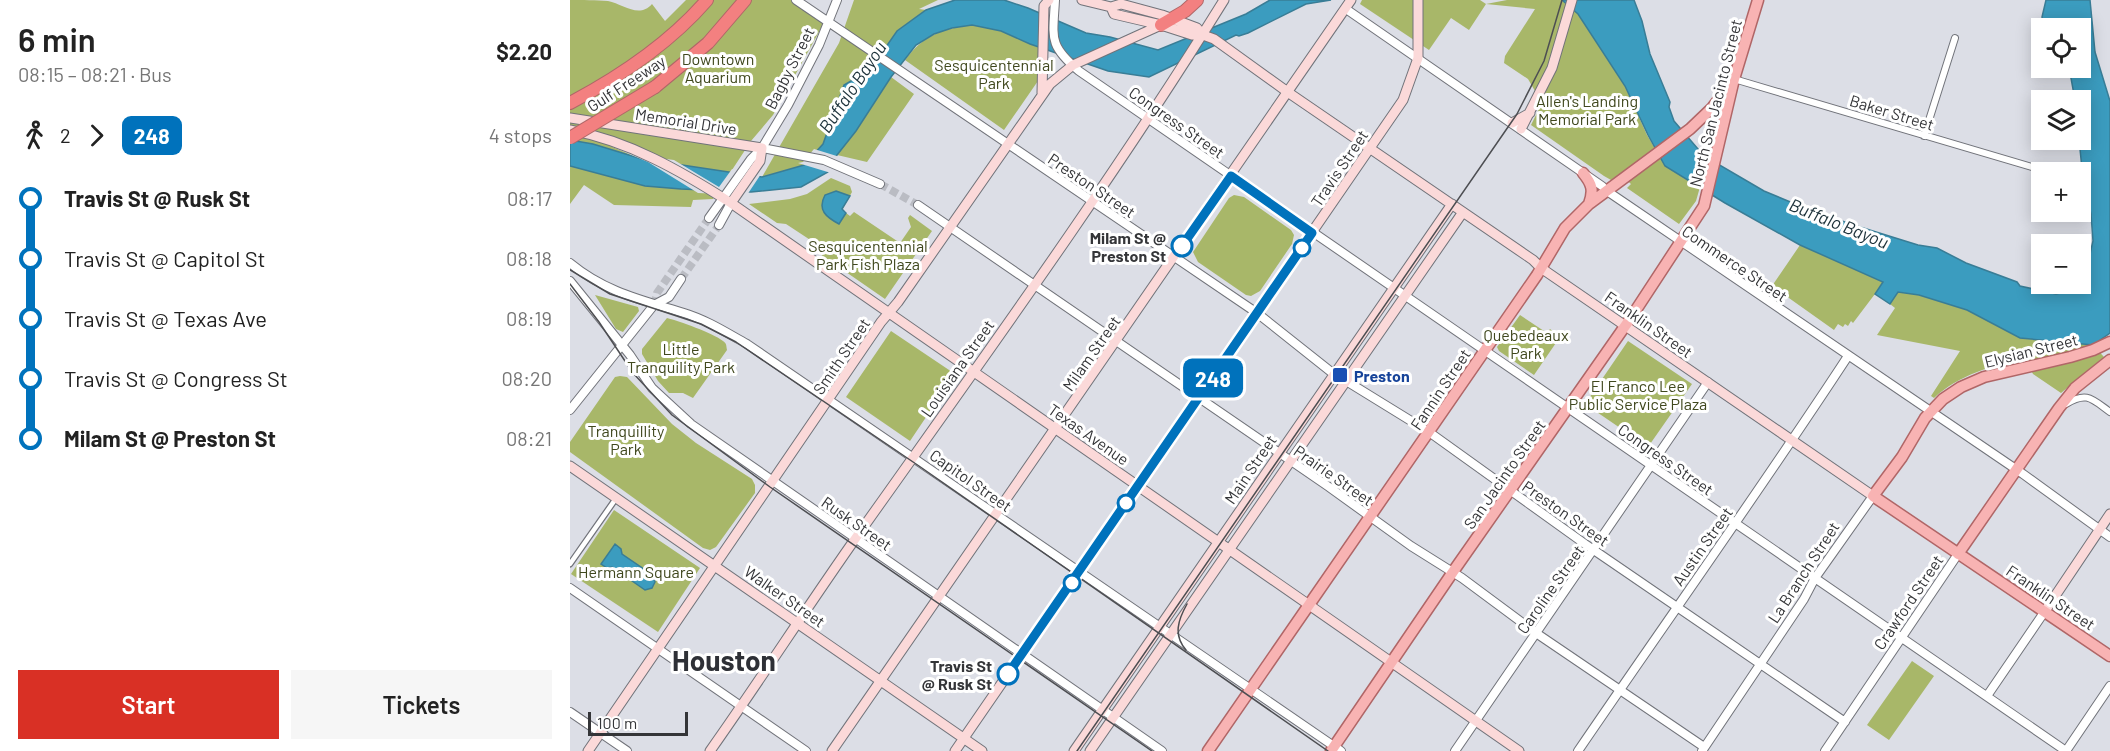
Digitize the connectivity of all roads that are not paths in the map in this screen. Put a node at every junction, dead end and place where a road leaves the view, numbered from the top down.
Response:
1 (707, 0) edge
2 (745, 0) edge
3 (796, 0) edge
4 (837, 0) edge
5 (1082, 0) edge
6 (1197, 0) edge
7 (1224, 0) edge
8 (1351, 0) edge
9 (1418, 0) edge
10 (1572, 0) edge
11 (1758, 0) edge
12 (1051, 4) edge
13 (1111, 7) junction
14 (1346, 9) junction
15 (1174, 18) junction
16 (829, 21) junction
17 (1161, 25) junction
18 (1203, 35) junction
19 (1954, 38) dead end
20 (1418, 58) junction
21 (1073, 65) junction
22 (1734, 79) junction
23 (1289, 93) junction
24 (1042, 96) junction
25 (570, 103) edge
26 (1531, 112) junction
27 (570, 118) edge
28 (1147, 118) junction
29 (1512, 123) junction
30 (1521, 129) junction
31 (570, 130) edge
32 (1924, 136) junction
33 (570, 138) edge
34 (1007, 145) junction
35 (762, 148) junction
36 (1371, 149) junction
37 (2031, 167) edge
38 (1583, 172) junction
39 (1231, 176) junction
40 (880, 184) tunnel mouth
41 (1607, 191) junction
42 (727, 201) junction
43 (1091, 201) junction
44 (1452, 204) junction
45 (1589, 204) junction
46 (918, 206) tunnel mouth
47 (1463, 212) junction
48 (1700, 213) joint
49 (709, 219) tunnel mouth
50 (719, 225) tunnel mouth
51 (950, 228) junction
52 (1312, 233) junction
53 (1681, 243) junction
54 (1175, 257) junction
55 (570, 263) edge
56 (1541, 268) junction
57 (681, 279) tunnel mouth
58 (570, 281) edge
59 (1033, 286) junction
60 (1393, 288) junction
61 (1404, 296) junction
62 (654, 305) junction
63 (1257, 313) junction
64 (888, 314) junction
65 (1626, 325) junction
66 (1116, 342) junction
67 (2110, 342) edge
68 (623, 346) junction
69 (1484, 351) junction
70 (1848, 356) junction
71 (2110, 360) edge
72 (973, 372) junction
73 (1335, 374) junction
74 (1346, 381) junction
75 (1708, 382) junction
76 (1199, 398) junction
77 (830, 399) junction
78 (1568, 408) junction
79 (2059, 408) junction
80 (570, 410) edge
81 (1931, 412) junction
82 (2110, 412) edge
83 (1056, 429) junction
84 (1429, 432) junction
85 (1791, 440) junction
86 (1280, 453) junction
87 (913, 457) junction
88 (1291, 461) junction
89 (570, 466) edge
90 (1652, 466) junction
91 (2017, 470) junction
92 (774, 482) junction
93 (1138, 486) junction
94 (1510, 490) junction
95 (1873, 496) junction
96 (617, 497) junction
97 (997, 514) junction
98 (2110, 514) edge
99 (1371, 517) junction
100 (1736, 523) junction
101 (2099, 530) junction
102 (2110, 537) edge
103 (855, 538) junction
104 (1218, 542) junction
105 (1229, 550) junction
106 (1594, 550) junction
107 (1958, 554) junction
108 (570, 564) edge
109 (715, 565) junction
110 (1079, 571) junction
111 (1453, 572) junction
112 (1815, 578) junction
113 (570, 588) edge
114 (939, 597) junction
115 (1310, 605) junction
116 (1677, 606) junction
117 (2044, 611) junction
118 (799, 623) junction
119 (1160, 627) junction
120 (1536, 633) junction
121 (1171, 634) junction
122 (1902, 638) junction
123 (657, 648) junction
124 (1022, 654) junction
125 (2110, 656) edge
126 (1392, 664) junction
127 (1761, 664) junction
128 (880, 681) junction
129 (2110, 686) edge
130 (1251, 689) junction
131 (1620, 689) junction
132 (1987, 696) junction
133 (742, 706) junction
134 (1102, 710) junction
135 (570, 712) edge
136 (1114, 717) junction
137 (1475, 721) junction
138 (1845, 722) junction
139 (600, 733) junction
140 (964, 738) junction
141 (1703, 749) edge
142 (1336, 750) edge
143 (588, 751) edge
144 (627, 751) edge
145 (710, 751) edge
146 (807, 751) edge
147 (832, 751) edge
148 (955, 751) edge
149 (982, 751) edge
150 (1074, 751) edge
151 (1090, 751) edge
152 (1162, 751) edge
153 (1208, 751) edge
154 (1455, 751) edge
155 (1519, 751) edge
156 (1578, 751) edge
157 (1825, 751) edge
158 (2066, 751) edge

1 - 25 highway, Gulf Freeway
2 - 33 highway, Gulf Freeway, bridge
3 - 16 street, Preston Street
4 - 16 street, Bagby Street
5 - 13 main road, Franklin Street
6 - 15 highway
7 - 18 main road, Louisiana Street
8 - 14 main road, Milam Street
9 - 20 main road, Travis Street
10 - 26 main road
11 - 22 main road, North San Jacinto Street
12 - 21 street, Congress Street
12 - 24 main road
13 - 15 main road, Franklin Street
13 - 17 main road, Franklin Street
14 - 20 street, Commerce Street
14 - 23 main road, Milam Street
15 - 17 highway
15 - 18 main road, Franklin Street
16 - 34 street, Preston Street
16 - 35 street, Bagby Street
17 - 18 main road, Franklin Street
17 - 21 main road, Smith Street
18 - 23 main road, Franklin Street
18 - 28 main road, Louisiana Street
19 - 32 street
20 - 29 street, Commerce Street
20 - 36 main road, Travis Street
21 - 24 main road, Smith Street
21 - 28 street, Congress Street
22 - 32 street, Baker Street
22 - 41 main road, Fannin Street
22 - 48 main road, North San Jacinto Street
23 - 36 main road, Franklin Street
23 - 39 main road, Milam Street
24 - 34 main road, Smith Street
26 - 29 main road
26 - 30 main road
27 - 35 main road, Memorial Drive
28 - 39 street, Congress Street
28 - 43 main road, Louisiana Street
29 - 30 street, Commerce Street
30 - 38 street, Commerce Street
31 - 42 main road
32 - 37 street, Baker Street
34 - 43 street, Preston Street
34 - 51 main road, Smith Street
35 - 40 street
35 - 42 main road, Bagby Street
36 - 44 main road, Franklin Street
36 - 52 main road, Travis Street
38 - 41 street, Commerce Street
38 - 45 main road
39 - 52 street, Congress Street
39 - 54 main road, Milam Street
41 - 45 main road, Fannin Street
41 - 53 street, Commerce Street
42 - 49 street, Bagby Street
42 - 50 street, Bagby Street
42 - 64 main road, Texas Avenue
43 - 54 street, Preston Street
43 - 59 main road, Louisiana Street
44 - 47 main road, Franklin Street
44 - 60 main road, Main Street
45 - 56 main road, Fannin Street
46 - 51 street, Prairie Street
47 - 56 main road, Franklin Street
47 - 61 main road, Main Street
48 - 53 main road, San Jacinto Street
51 - 59 street, Prairie Street
51 - 64 main road, Smith Street
52 - 60 street, Congress Street
52 - 63 main road, Travis Street
53 - 65 main road, San Jacinto Street
53 - 70 street, Commerce Street
54 - 63 street, Preston Street
54 - 66 main road, Milam Street
55 - 62 street, Capitol Street
56 - 65 main road, Franklin Street
56 - 69 main road, Fannin Street
57 - 62 street
58 - 68 street, Rusk Street
59 - 66 street, Prairie Street
59 - 72 main road, Louisiana Street
60 - 61 street, Congress Street
60 - 73 main road, Main Street
61 - 69 street, Congress Street
61 - 74 main road, Main Street
62 - 68 street
62 - 77 street, Capitol Street
63 - 73 street, Preston Street
63 - 76 main road, Travis Street
64 - 72 main road, Texas Avenue
64 - 77 main road, Smith Street
65 - 75 main road, Franklin Street
65 - 78 main road, San Jacinto Street
66 - 76 street, Prairie Street
66 - 83 main road, Milam Street
67 - 81 main road, Elysian Street
68 - 80 street
68 - 92 street, Rusk Street
69 - 78 street, Congress Street
69 - 84 main road, Fannin Street
70 - 81 street, Commerce Street
70 - 85 street, Austin Street
71 - 79 main road
72 - 83 main road, Texas Avenue
72 - 87 main road, Louisiana Street
73 - 74 street, Preston Street
73 - 86 main road, Main Street
74 - 84 street, Preston Street
74 - 88 main road, Main Street
75 - 85 main road, Franklin Street
75 - 90 street, Caroline Street
76 - 86 street, Prairie Street
76 - 93 main road, Travis Street
77 - 87 street, Capitol Street
77 - 92 main road, Smith Street
78 - 90 street, Congress Street
78 - 94 main road, San Jacinto Street
79 - 82 street
79 - 91 main road
81 - 91 street, Commerce Street
81 - 95 main road, La Branch Street
83 - 93 main road, Texas Avenue
83 - 97 main road, Milam Street
84 - 94 street, Preston Street
84 - 99 main road, Fannin Street
85 - 95 main road, Franklin Street
85 - 100 street, Austin Street
86 - 88 street, Prairie Street
86 - 104 main road, Main Street
87 - 97 street, Capitol Street
87 - 103 main road, Louisiana Street
88 - 99 street, Prairie Street
88 - 105 main road, Main Street
89 - 96 main road, Walker Street
90 - 100 street, Congress Street
90 - 106 street, Caroline Street
91 - 101 street, Commerce Street
91 - 107 main road, Crawford Street
92 - 103 street, Rusk Street
92 - 109 main road, Smith Street
93 - 104 main road, Texas Avenue
93 - 110 main road, Travis Street
94 - 106 street, Preston Street
94 - 111 main road, San Jacinto Street
95 - 107 main road, Franklin Street
95 - 112 street, La Branch Street
96 - 108 street
96 - 109 main road, Walker Street
97 - 110 street, Capitol Street
97 - 114 main road, Milam Street
98 - 101 main road
99 - 111 street, Prairie Street
99 - 115 main road, Fannin Street
100 - 112 street, Congress Street
100 - 116 street, Austin Street
101 - 102 street, Commerce Street
101 - 117 main road
103 - 114 street, Rusk Street
103 - 118 main road, Louisiana Street
104 - 105 main road, Texas Avenue
104 - 119 main road, Main Street
105 - 115 main road, Texas Avenue
105 - 121 main road, Main Street
106 - 116 street, Preston Street
106 - 120 street, Caroline Street
107 - 117 main road, Franklin Street
107 - 122 street, Crawford Street
109 - 118 main road, Walker Street
109 - 123 main road, Smith Street
110 - 119 street, Capitol Street
110 - 124 main road, Travis Street
111 - 120 street, Prairie Street
111 - 126 main road, San Jacinto Street
112 - 122 street, Congress Street
112 - 127 street, La Branch Street
113 - 123 street
114 - 124 street, Rusk Street
114 - 128 main road, Milam Street
115 - 126 main road, Texas Avenue
115 - 130 main road, Fannin Street
116 - 127 street, Preston Street
116 - 131 street, Austin Street
117 - 125 main road, Franklin Street
117 - 132 street
118 - 128 main road, Walker Street
118 - 133 main road, Louisiana Street
119 - 121 street, Capitol Street
119 - 134 main road, Main Street
120 - 131 street, Prairie Street
120 - 137 street, Caroline Street
121 - 130 street, Capitol Street
121 - 136 main road, Main Street
122 - 132 street, Congress Street
122 - 138 street, Crawford Street
123 - 133 street
123 - 139 main road, Smith Street
124 - 134 street, Rusk Street
124 - 140 main road, Travis Street
126 - 137 main road, Texas Avenue
126 - 142 main road, San Jacinto Street
127 - 138 street, Preston Street
127 - 141 street, La Branch Street
128 - 140 main road, Walker Street
128 - 147 main road, Milam Street
129 - 158 street
130 - 142 street, Capitol Street
130 - 153 main road, Fannin Street
131 - 141 street, Prairie Street
131 - 156 street, Austin Street
132 - 158 street, Congress Street
133 - 145 main road, Louisiana Street
133 - 146 street
134 - 136 street, Rusk Street
134 - 150 main road, Main Street
135 - 139 street
136 - 151 main road, Main Street
136 - 152 street, Rusk Street
137 - 154 street, Caroline Street
137 - 155 main road, Texas Avenue
138 - 157 street, Crawford Street
139 - 143 main road, Smith Street
139 - 144 street
140 - 148 main road, Travis Street
140 - 149 main road, Walker Street

